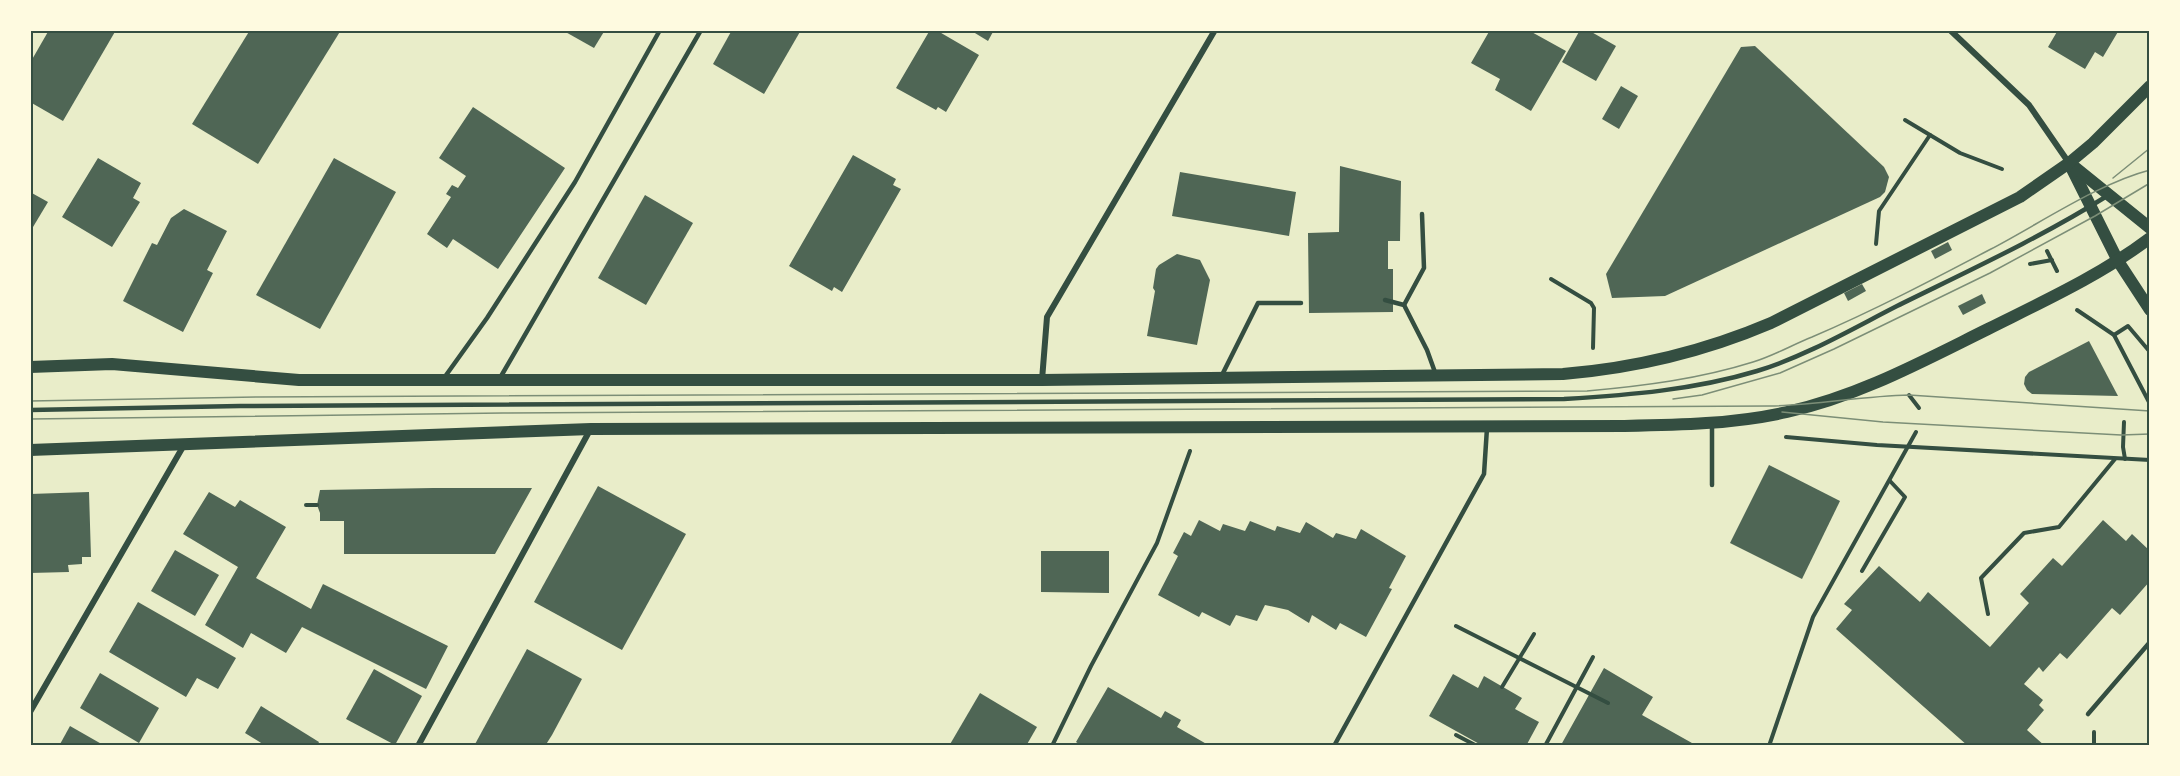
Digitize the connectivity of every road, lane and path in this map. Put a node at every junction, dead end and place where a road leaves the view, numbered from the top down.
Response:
1 (660, 30) edge
2 (701, 30) edge
3 (1215, 30) edge
4 (1950, 30) edge
5 (2150, 86) edge
6 (1905, 120) dead end
7 (1930, 135) junction
8 (2069, 163) junction
9 (2002, 169) dead end
10 (2109, 195) junction
11 (2091, 207) junction
12 (1422, 214) dead end
13 (2150, 228) edge
14 (2150, 237) edge
15 (2048, 253) dead end
16 (2052, 260) junction
17 (2118, 261) junction
18 (2030, 264) dead end
19 (1875, 271) junction
20 (2057, 272) dead end
21 (1551, 279) dead end
22 (1385, 300) dead end
23 (1301, 303) dead end
24 (1404, 305) junction
25 (2077, 309) dead end
26 (2150, 310) edge
27 (2114, 335) junction
28 (2150, 352) edge
29 (30, 367) edge
30 (1593, 371) junction
31 (1436, 375) junction
32 (1222, 376) junction
33 (442, 380) junction
34 (498, 380) junction
35 (1041, 380) junction
36 (1909, 395) dead end
37 (2150, 404) edge
38 (1919, 408) dead end
39 (30, 410) edge
40 (1712, 422) junction
41 (2124, 422) dead end
42 (1487, 426) junction
43 (1199, 427) junction
44 (591, 429) junction
45 (1916, 432) dead end
46 (1776, 436) dead end
47 (184, 445) junction
48 (1909, 447) junction
49 (30, 450) edge
50 (2116, 458) junction
51 (2125, 459) junction
52 (2150, 460) edge
53 (1890, 481) junction
54 (1713, 485) dead end
55 (306, 505) dead end
56 (317, 505) dead end
57 (1862, 571) dead end
58 (1988, 614) dead end
59 (1456, 626) dead end
60 (1534, 634) dead end
61 (2150, 642) edge
62 (1593, 657) dead end
63 (1520, 658) junction
64 (1502, 687) dead end
65 (1577, 687) junction
66 (1608, 703) dead end
67 (30, 712) edge
68 (2088, 714) dead end
69 (1456, 735) dead end
70 (418, 746) edge
71 (1052, 746) edge
72 (1334, 746) edge
73 (1477, 746) edge
74 (1545, 746) edge
75 (1769, 746) edge

1 - 33 lane
2 - 34 lane
3 - 35 street
4 - 8 street
5 - 8 main road
6 - 7 path
7 - 9 path
7 - 19 path
8 - 10 main road
8 - 11 main road
8 - 19 main road
10 - 11 lane
10 - 13 main road
11 - 17 main road
11 - 39 lane
12 - 24 lane
14 - 17 main road
15 - 16 path
16 - 18 path
16 - 20 path
17 - 26 main road
17 - 40 main road
19 - 30 main road
21 - 30 path
22 - 24 lane
23 - 32 lane
24 - 31 lane
25 - 27 path
27 - 28 path
27 - 37 path
29 - 33 main road
30 - 31 main road
31 - 32 main road
32 - 35 main road
33 - 34 main road
34 - 35 main road
36 - 38 path
40 - 42 main road
40 - 54 lane
41 - 51 path
42 - 43 main road
42 - 72 lane
43 - 44 main road
43 - 71 path
44 - 47 main road
44 - 70 street
45 - 48 path
46 - 48 path
47 - 49 main road
47 - 67 street
48 - 50 path
48 - 53 path
50 - 51 path
50 - 58 path
51 - 52 path
53 - 57 path
53 - 75 path
55 - 56 path
59 - 63 path
60 - 63 path
61 - 68 lane
62 - 65 path
63 - 64 path
63 - 65 path
65 - 66 path
65 - 74 path
69 - 73 path

